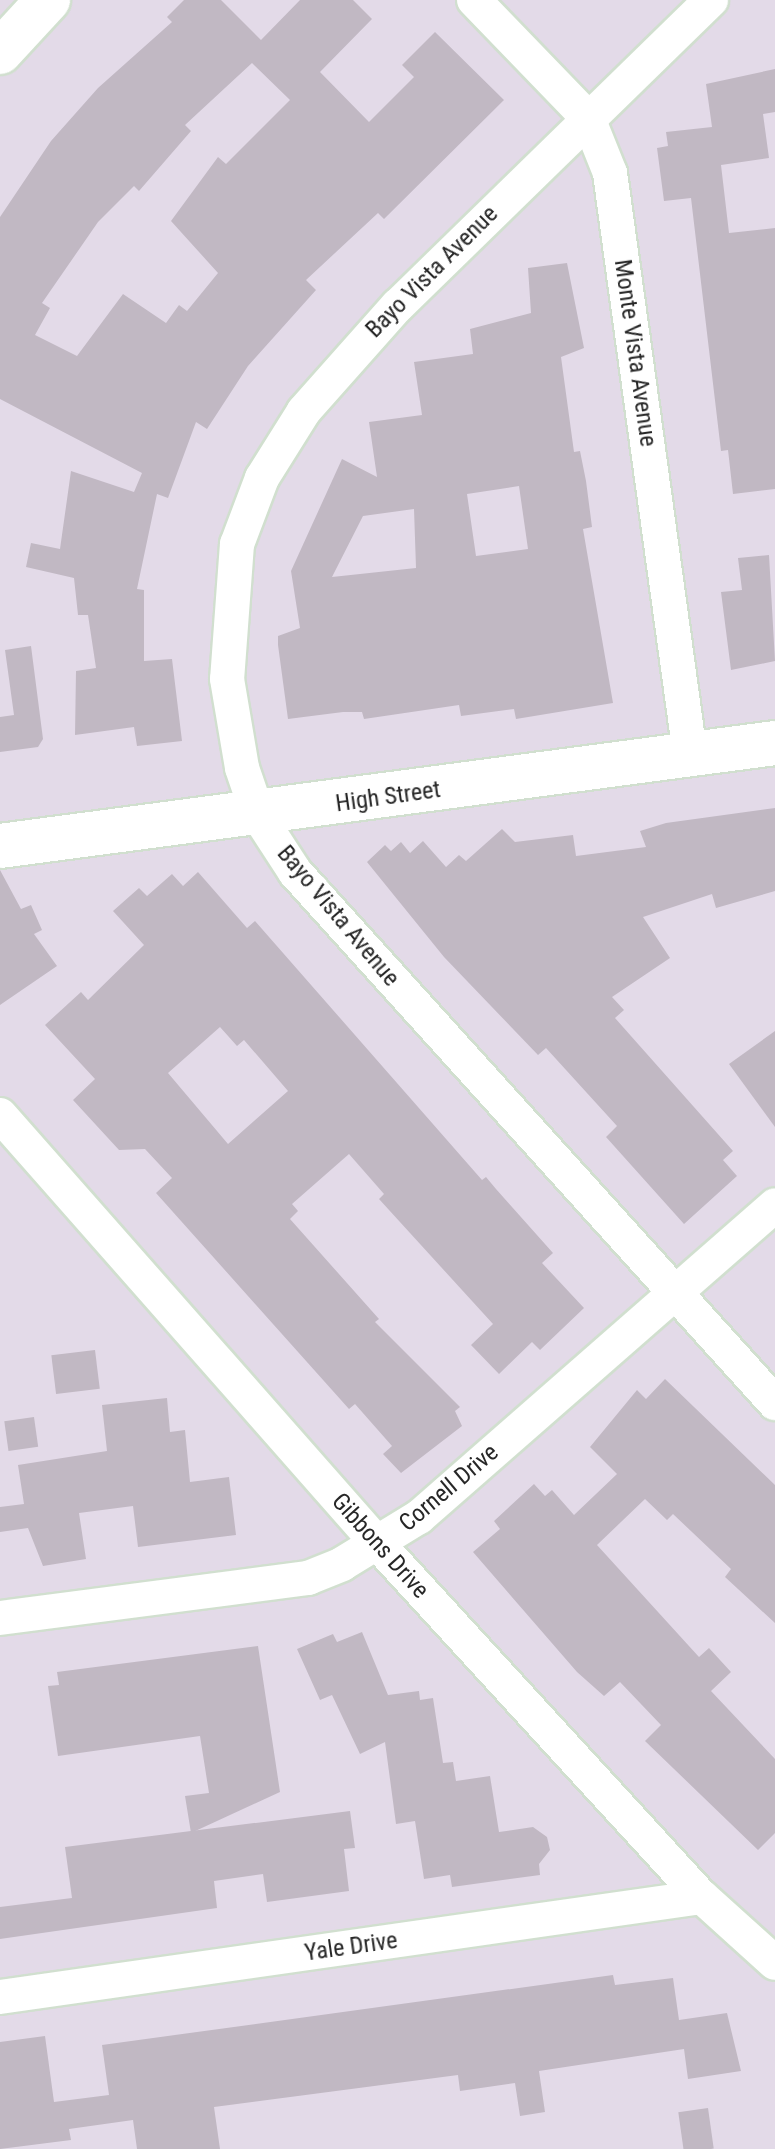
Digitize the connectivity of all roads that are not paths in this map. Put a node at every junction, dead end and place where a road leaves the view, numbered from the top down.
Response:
1 (48, 0) edge
2 (474, 0) edge
3 (711, 0) edge
4 (0, 52) edge
5 (588, 118) junction
6 (775, 743) edge
7 (690, 754) junction
8 (258, 815) junction
9 (0, 846) edge
10 (0, 1115) edge
11 (775, 1205) edge
12 (672, 1296) junction
13 (775, 1403) edge
14 (378, 1544) junction
15 (0, 1618) edge
16 (702, 1897) junction
17 (775, 1963) edge
18 (0, 1997) edge

1 - 4 main road
2 - 5 street, Monte Vista Avenue
3 - 5 street, Bayo Vista Avenue
5 - 7 street, Monte Vista Avenue
5 - 8 street, Bayo Vista Avenue
6 - 7 main road, High Street
7 - 8 main road, High Street
8 - 9 main road, High Street
8 - 12 street, Bayo Vista Avenue
10 - 14 street, Gibbons Drive
11 - 12 street, Cornell Drive
12 - 13 street, Bayo Vista Avenue
12 - 14 street, Cornell Drive
14 - 15 street, Cornell Drive
14 - 16 street, Gibbons Drive
16 - 17 street, Gibbons Drive
16 - 18 street, Yale Drive

